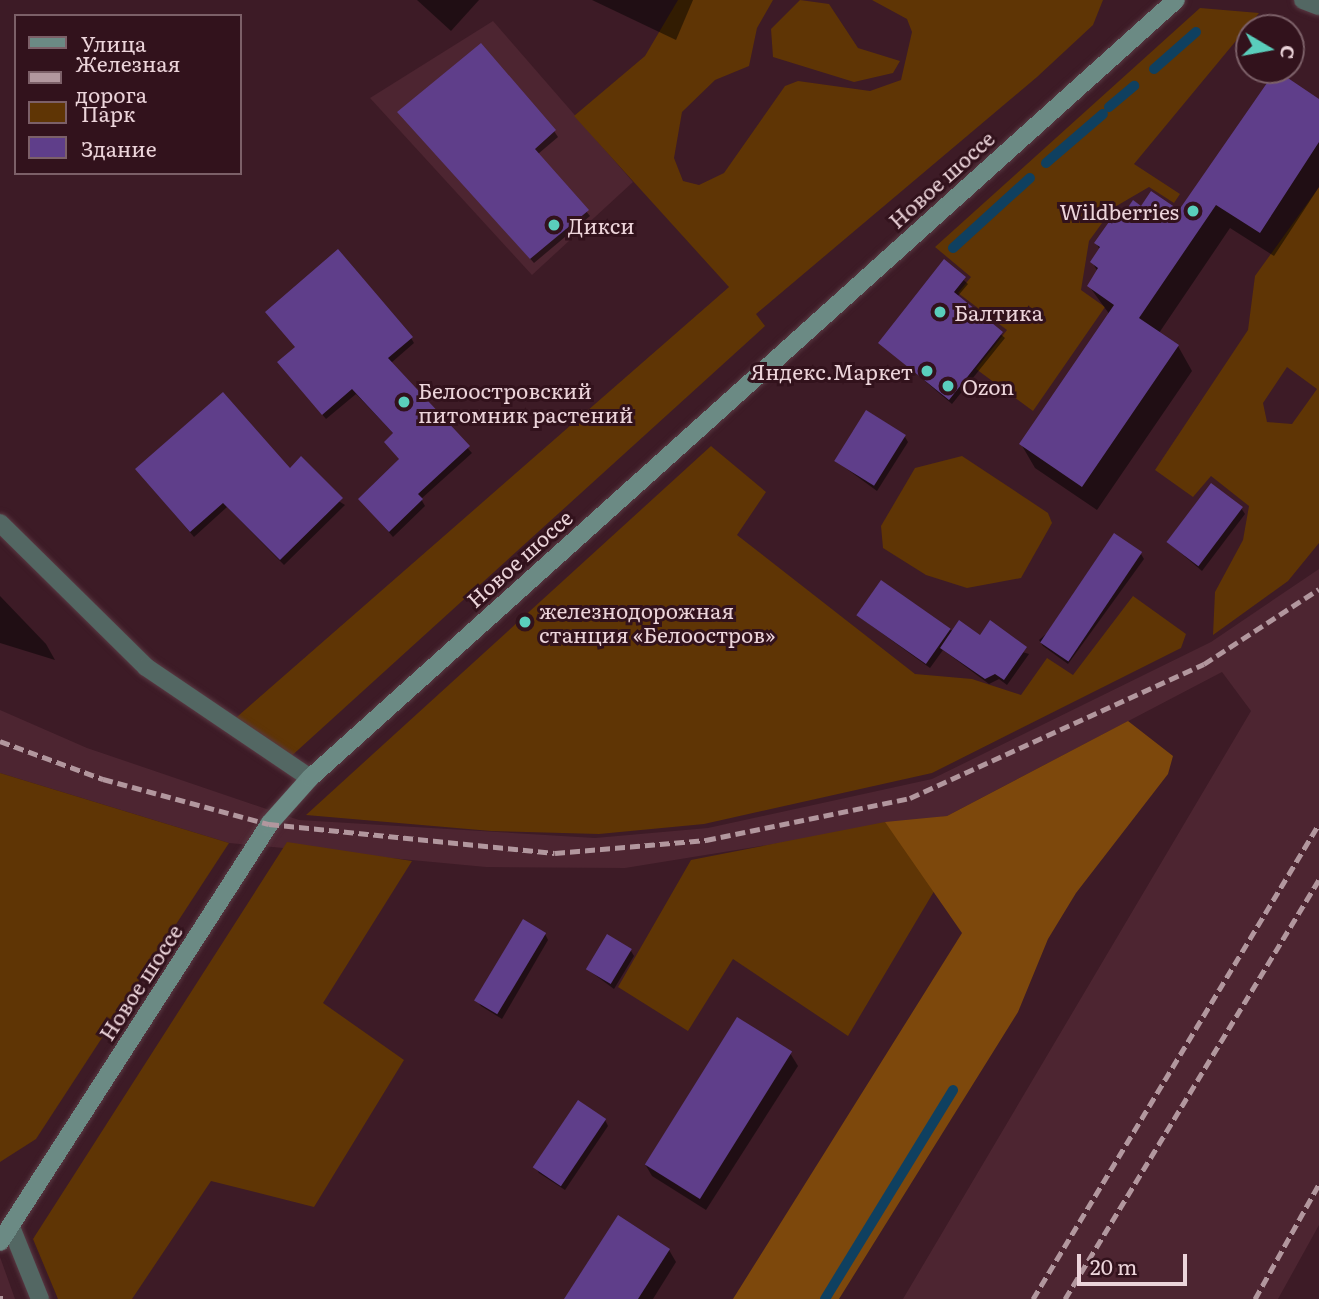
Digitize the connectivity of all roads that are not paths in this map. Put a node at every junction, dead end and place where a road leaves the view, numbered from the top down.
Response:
1 (1176, 0) edge
2 (1303, 0) edge
3 (1319, 6) edge
4 (0, 523) edge
5 (310, 778) junction
6 (11, 1227) junction
7 (0, 1242) edge
8 (40, 1299) edge

1 - 5 main road, Новое шоссе
2 - 3 street
4 - 5 street
5 - 6 main road, Новое шоссе
6 - 7 main road, Новое шоссе
6 - 8 street

